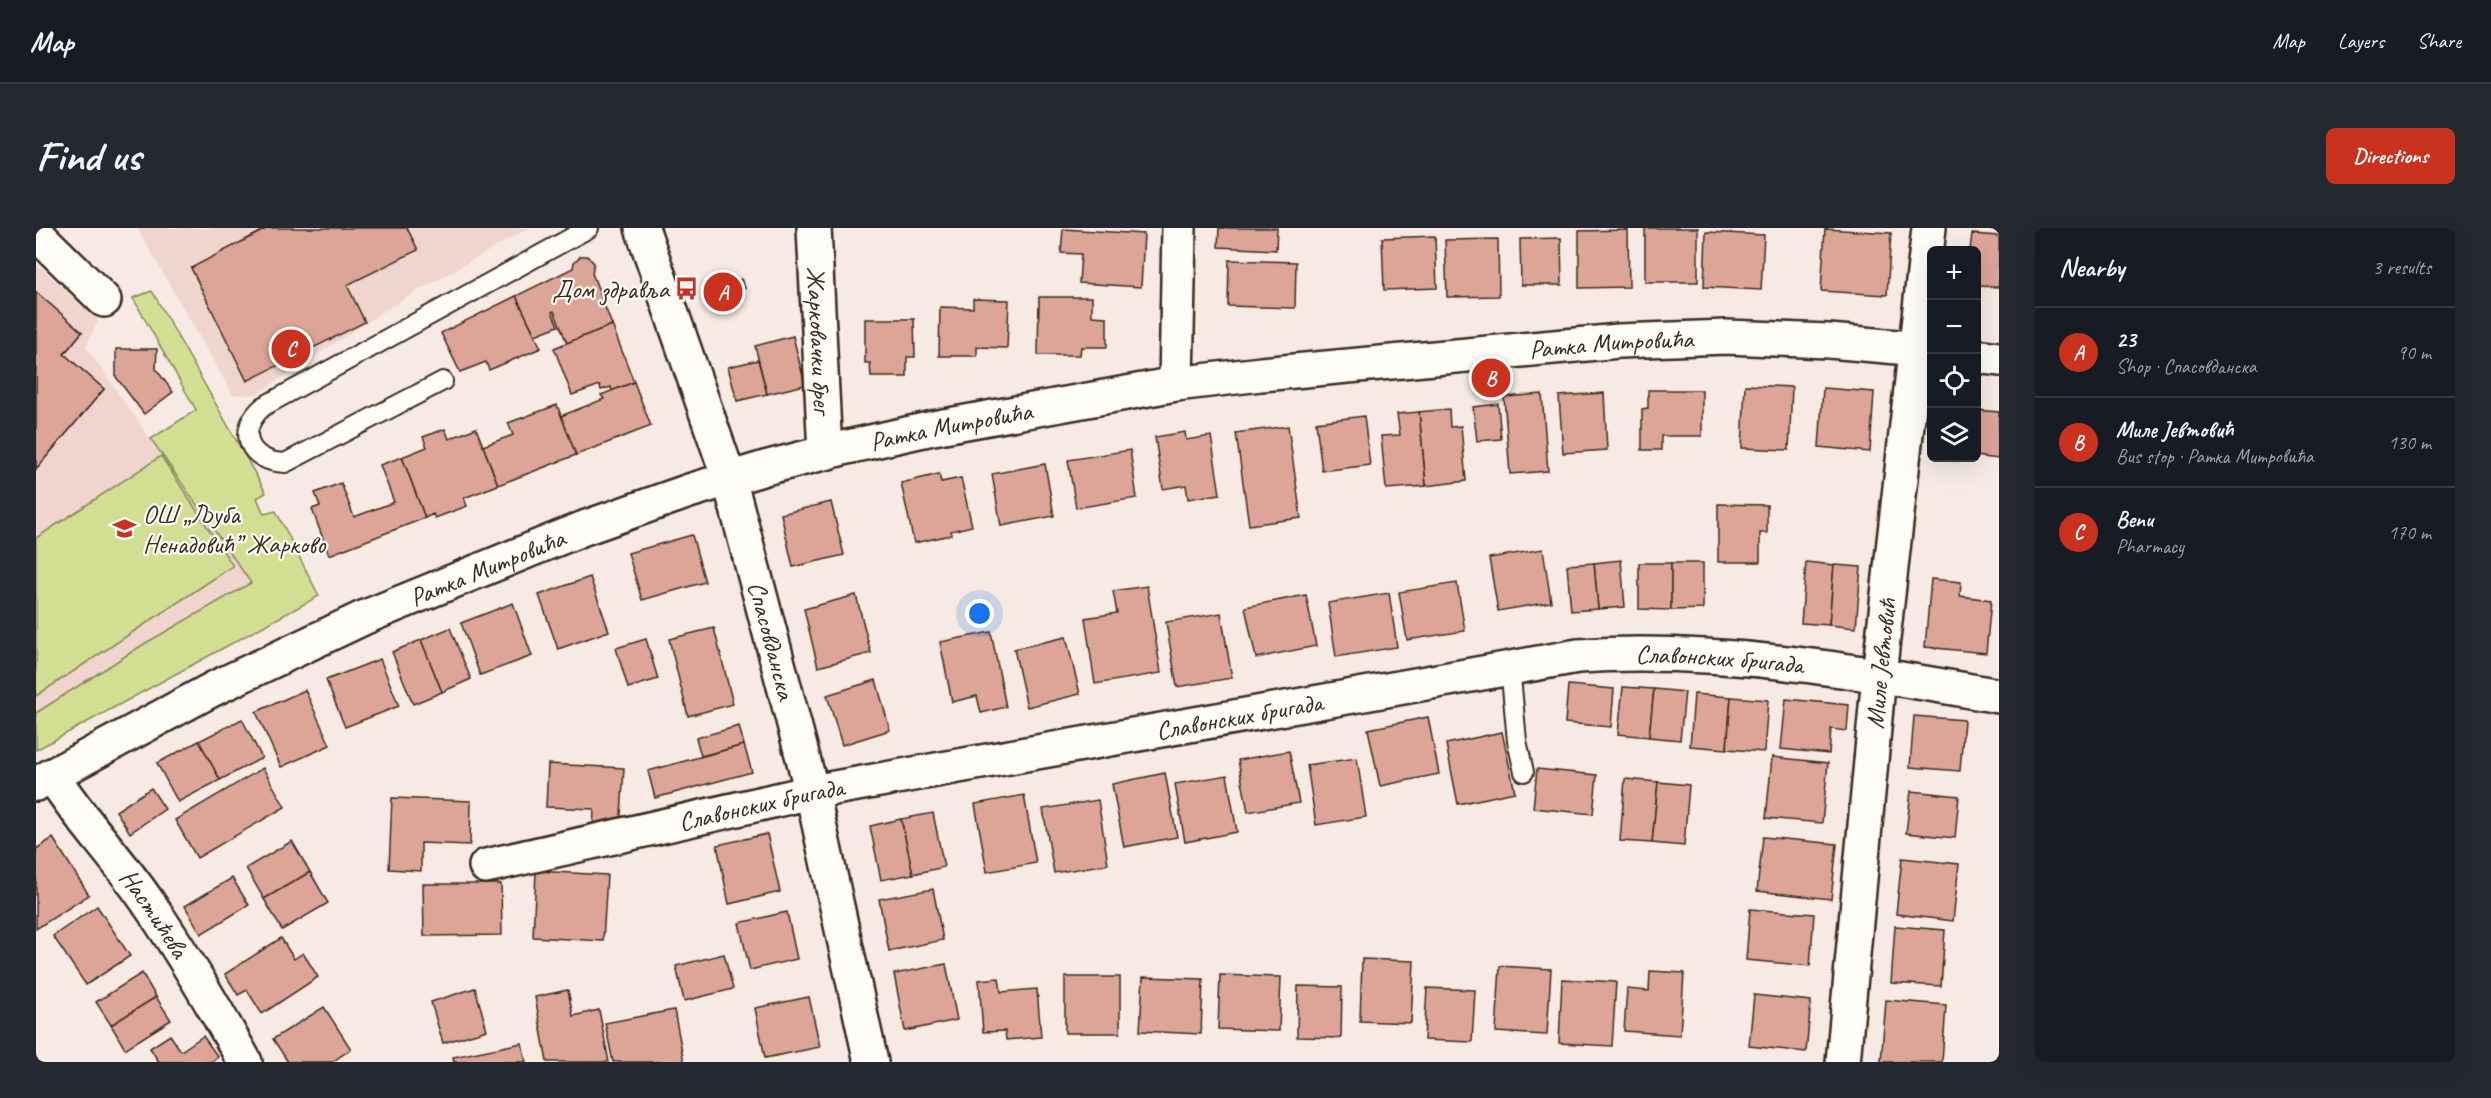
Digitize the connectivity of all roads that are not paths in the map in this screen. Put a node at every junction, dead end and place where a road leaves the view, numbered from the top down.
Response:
1 (589, 228) edge
2 (642, 228) edge
3 (814, 228) edge
4 (1179, 228) edge
5 (1929, 228) edge
6 (36, 232) edge
7 (104, 300) dead end
8 (1924, 350) edge
9 (1981, 357) edge
10 (1999, 359) edge
11 (443, 381) dead end
12 (1176, 384) junction
13 (825, 453) junction
14 (729, 478) junction
15 (1510, 666) junction
16 (1880, 675) junction
17 (1999, 696) edge
18 (1524, 772) dead end
19 (44, 779) edge
20 (812, 792) junction
21 (486, 866) dead end
22 (245, 1062) edge
23 (871, 1062) edge
24 (1843, 1062) edge

1 - 11 lane
2 - 14 street, Спасовданска
3 - 13 street, Жарковачки брег
4 - 12 street
5 - 8 street, Миле Јевтовић
6 - 7 street
8 - 12 street, Ратка Митровића
8 - 16 street, Миле Јевтовић
9 - 10 street
12 - 13 street, Ратка Митровића
13 - 14 street, Ратка Митровића
14 - 19 street, Ратка Митровића
14 - 20 street, Спасовданска
15 - 16 street, Славонских бригада
15 - 18 lane
15 - 20 street, Славонских бригада
16 - 17 street, Славонских бригада
16 - 24 street, Миле Јевтовић
19 - 22 street, Настићева
20 - 21 street, Славонских бригада
20 - 23 street, Спасовданска

